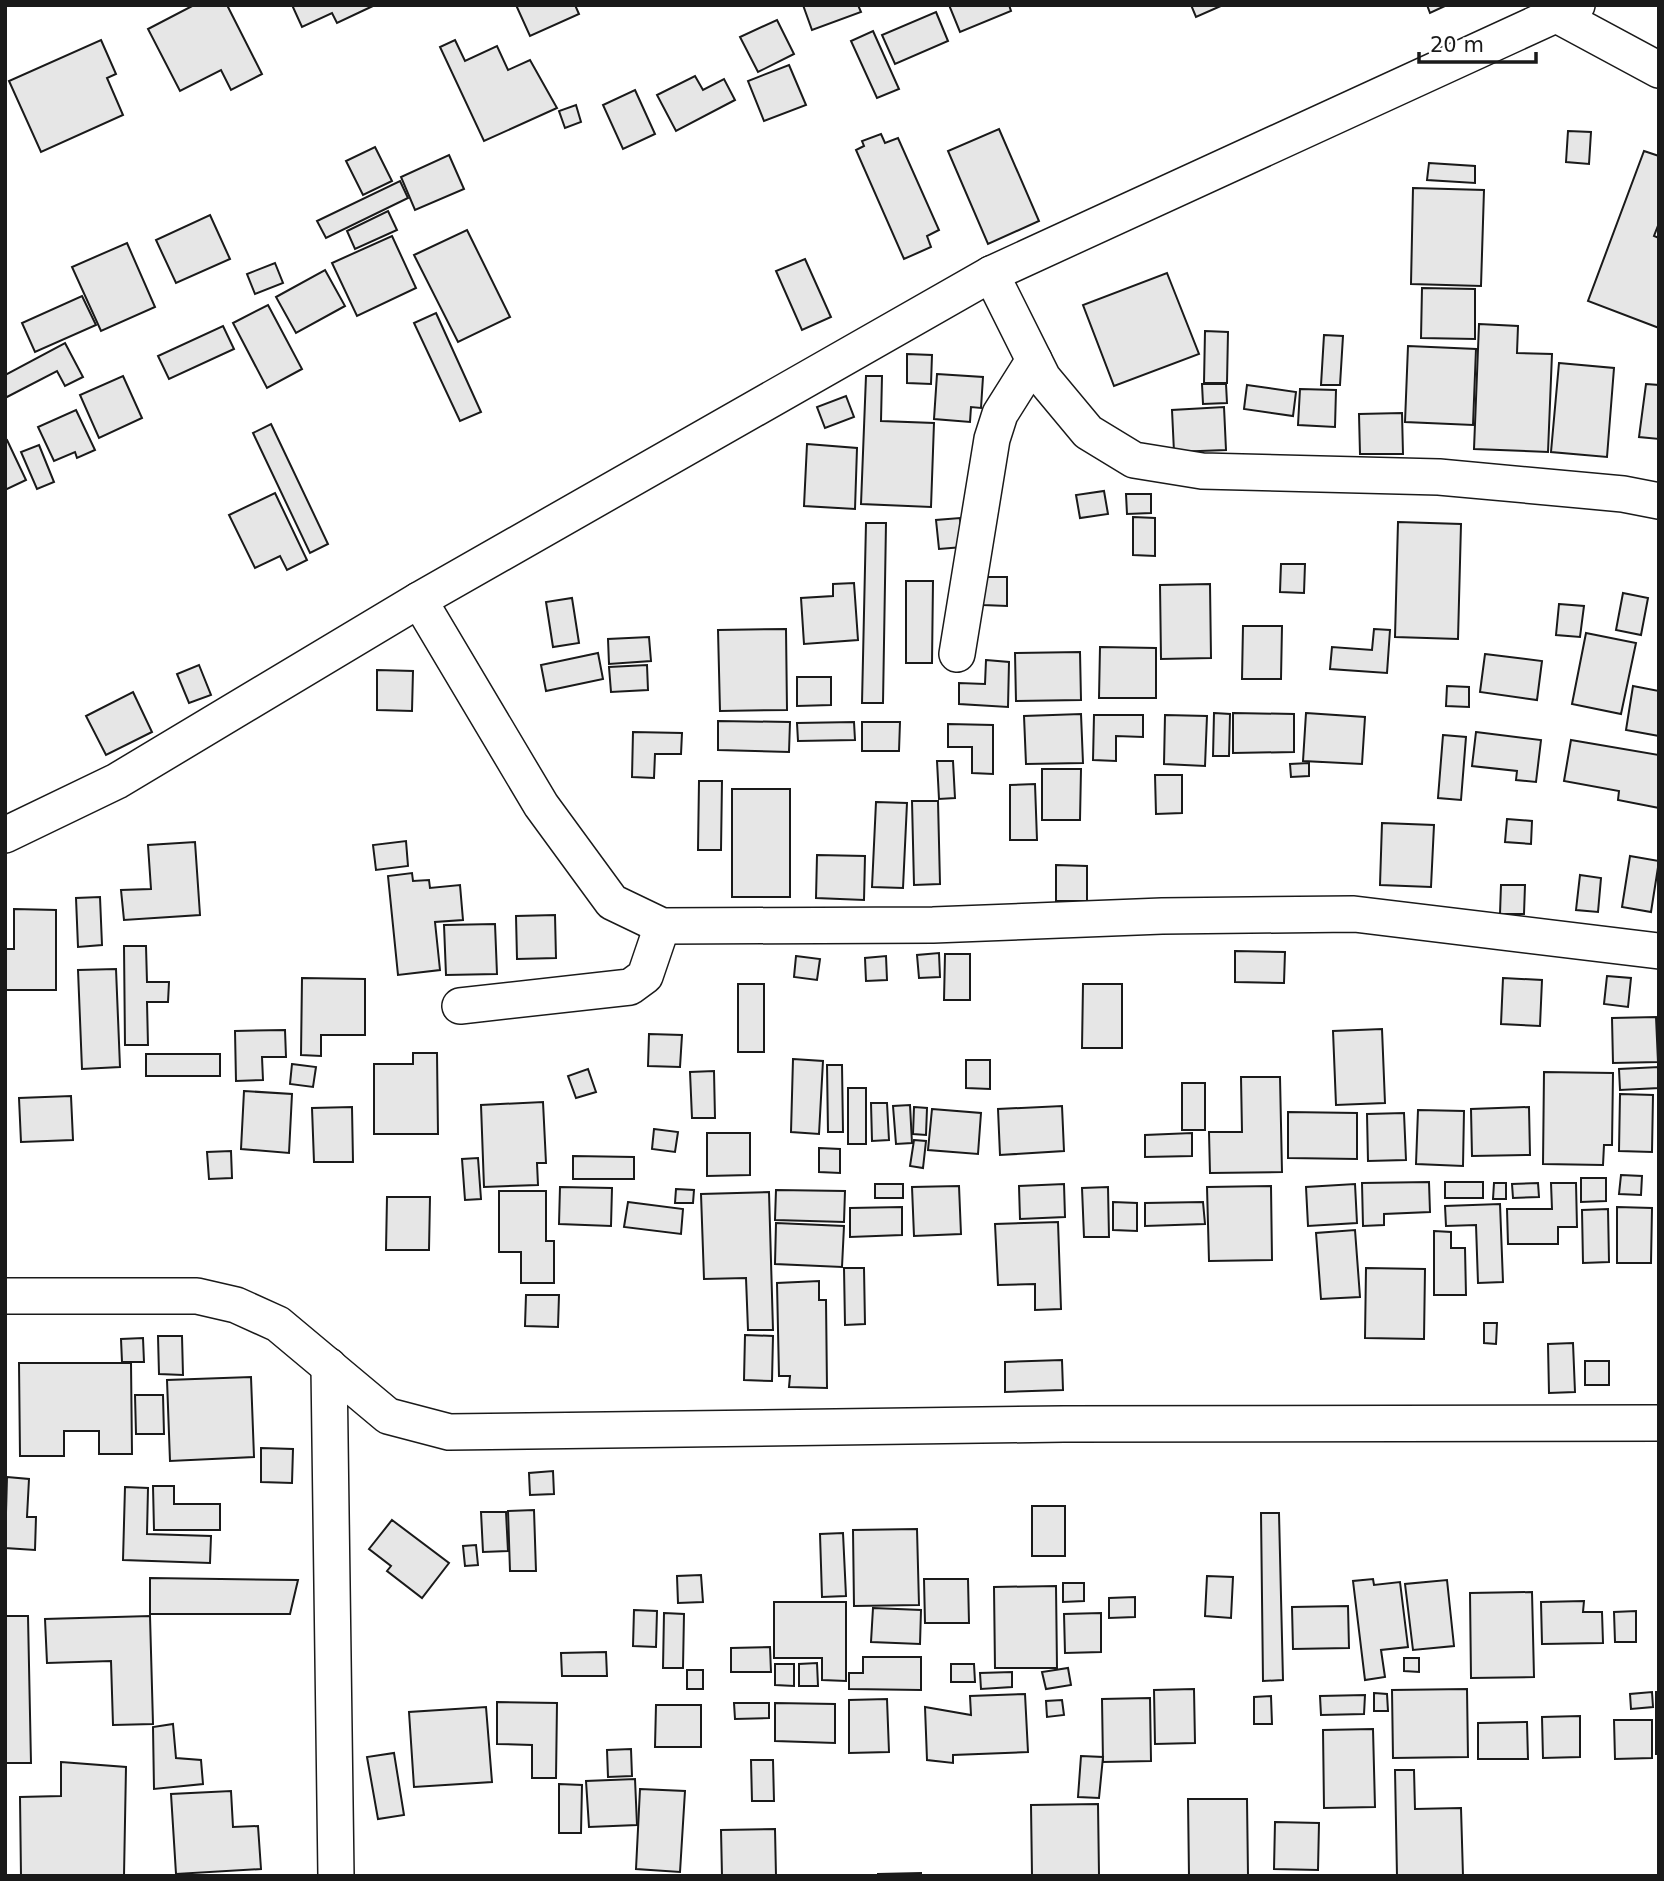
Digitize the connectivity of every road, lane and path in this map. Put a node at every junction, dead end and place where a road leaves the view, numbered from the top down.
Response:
1 (1567, 10) edge
2 (1659, 70) edge
3 (991, 274) junction
4 (1034, 360) junction
5 (1659, 501) edge
6 (419, 600) junction
7 (957, 654) dead end
8 (5, 835) edge
9 (662, 926) junction
10 (1659, 951) edge
11 (460, 1006) dead end
12 (5, 1296) edge
13 (329, 1366) junction
14 (1659, 1423) edge
15 (336, 1876) edge

1 - 2 street
1 - 3 street
3 - 4 street
3 - 6 street
4 - 5 street
4 - 7 street
6 - 8 street
6 - 9 street
9 - 10 street
9 - 11 street
12 - 13 street
13 - 14 street
13 - 15 street

